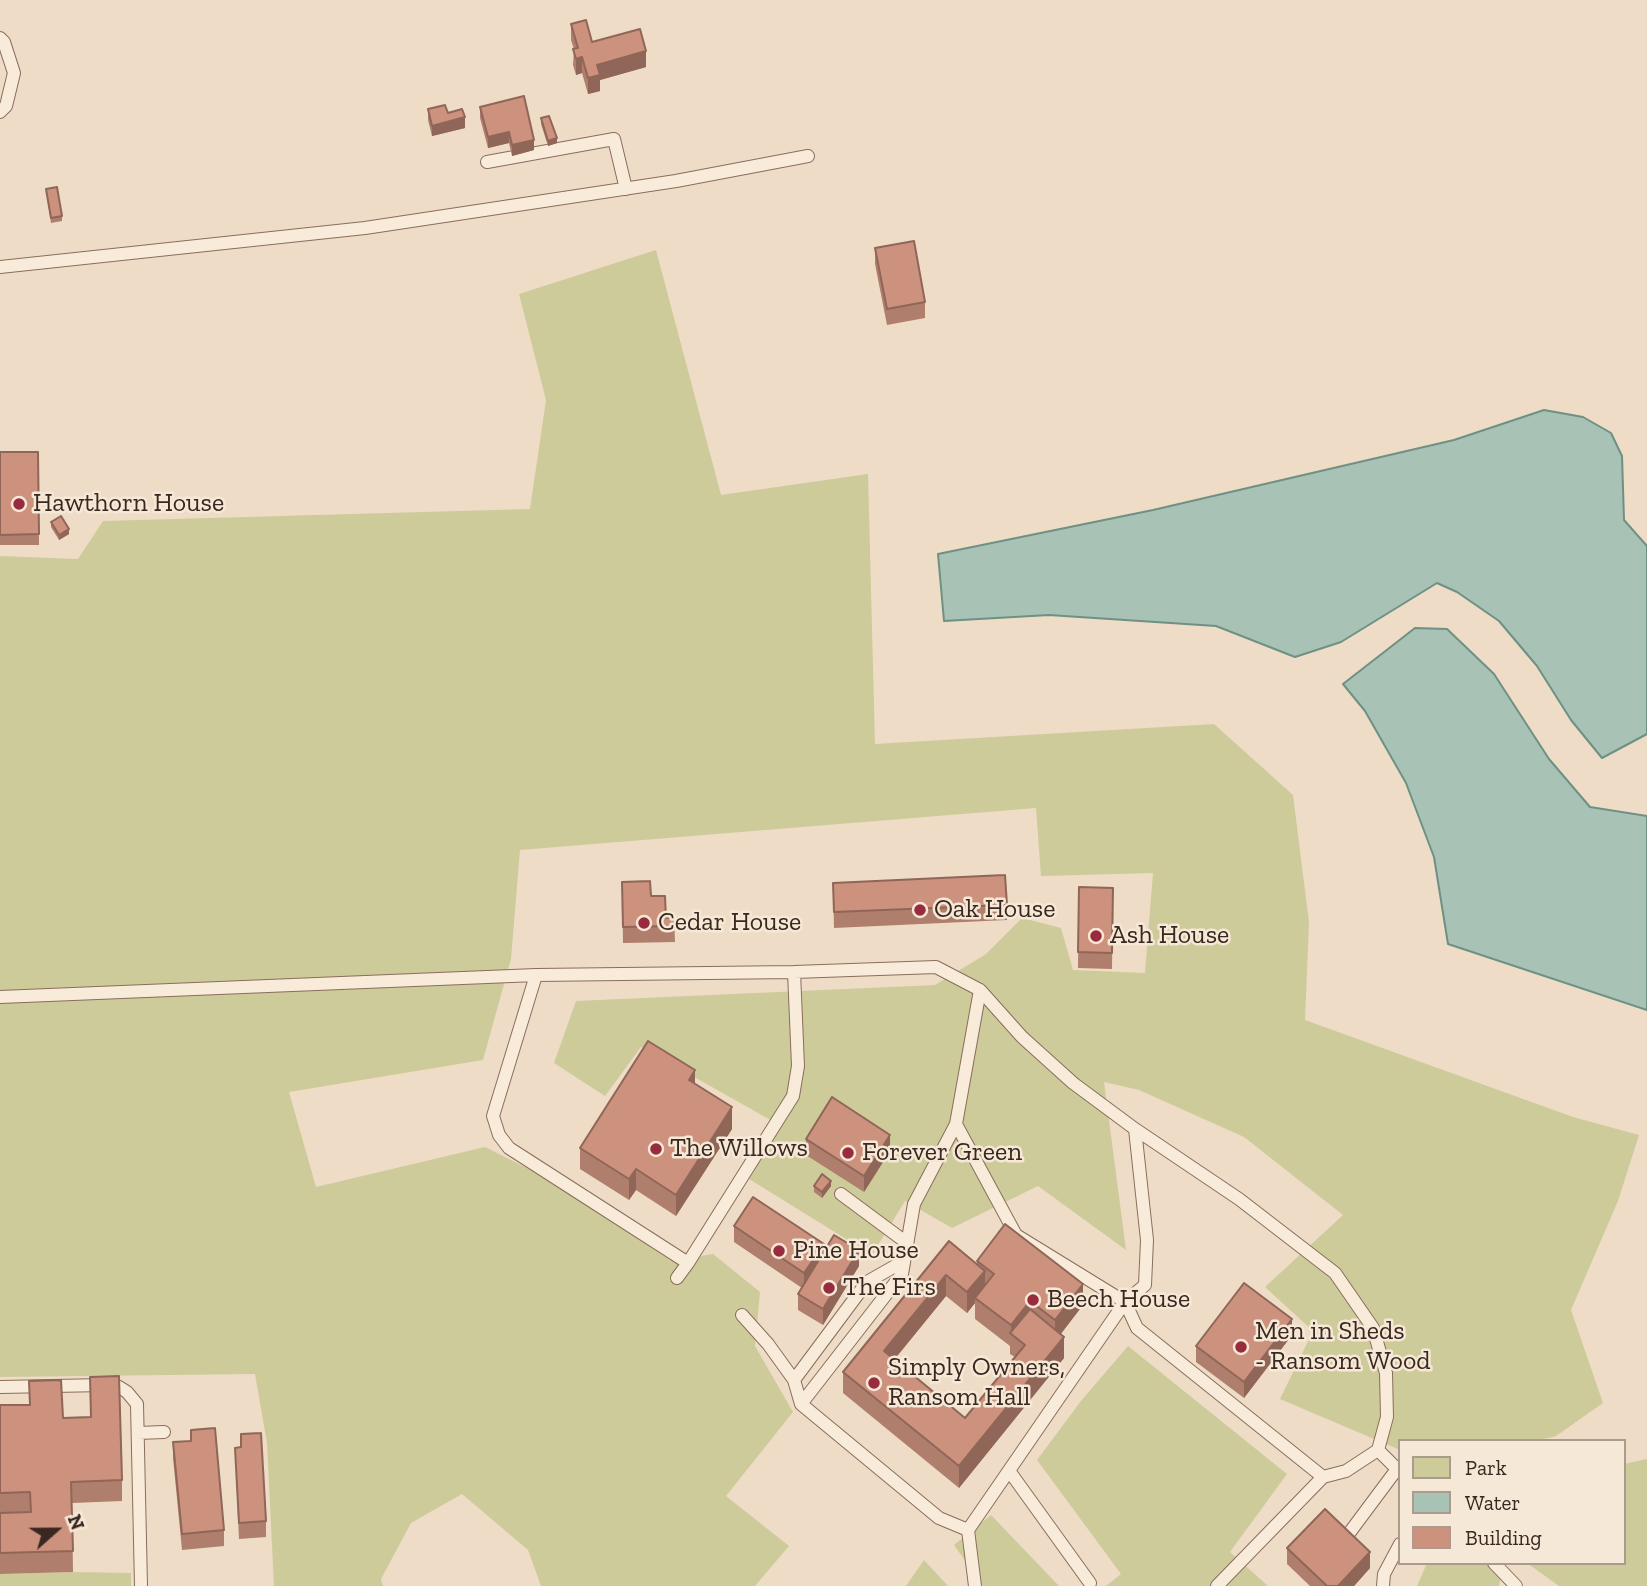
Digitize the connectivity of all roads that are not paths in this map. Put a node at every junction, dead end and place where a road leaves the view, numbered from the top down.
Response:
1 (0, 38) edge
2 (0, 112) edge
3 (808, 156) dead end
4 (487, 162) dead end
5 (626, 189) junction
6 (0, 267) edge
7 (793, 972) junction
8 (536, 975) junction
9 (980, 990) junction
10 (0, 997) edge
11 (956, 1124) junction
12 (1135, 1129) junction
13 (841, 1194) dead end
14 (907, 1242) junction
15 (904, 1261) junction
16 (688, 1263) junction
17 (677, 1278) dead end
18 (1125, 1302) junction
19 (742, 1315) dead end
20 (794, 1380) junction
21 (0, 1387) edge
22 (801, 1404) junction
23 (164, 1432) dead end
24 (138, 1433) junction
25 (1378, 1450) junction
26 (1398, 1469) edge
27 (1398, 1471) edge
28 (1010, 1472) junction
29 (1323, 1477) junction
30 (968, 1530) junction
31 (1347, 1536) edge
32 (1398, 1548) edge
33 (1496, 1565) edge
34 (1090, 1583) dead end
35 (141, 1586) edge
36 (975, 1586) edge
37 (1217, 1586) edge
38 (1383, 1586) edge
39 (1516, 1586) edge

1 - 2 lane
3 - 5 lane
4 - 5 lane
5 - 6 lane
7 - 8 lane
7 - 9 lane
7 - 16 lane
8 - 10 lane
8 - 16 lane
9 - 11 lane
9 - 12 lane
11 - 14 lane
11 - 18 lane
12 - 18 lane
12 - 25 lane
13 - 14 lane
14 - 15 lane
15 - 20 lane
15 - 22 lane
16 - 17 lane
18 - 28 lane
18 - 29 lane
19 - 20 lane
20 - 22 lane
21 - 24 lane
22 - 30 lane
23 - 24 lane
24 - 35 lane
25 - 26 lane
25 - 29 lane
27 - 31 lane
28 - 30 lane
28 - 34 lane
29 - 37 lane
30 - 36 lane
32 - 38 lane
33 - 39 lane

